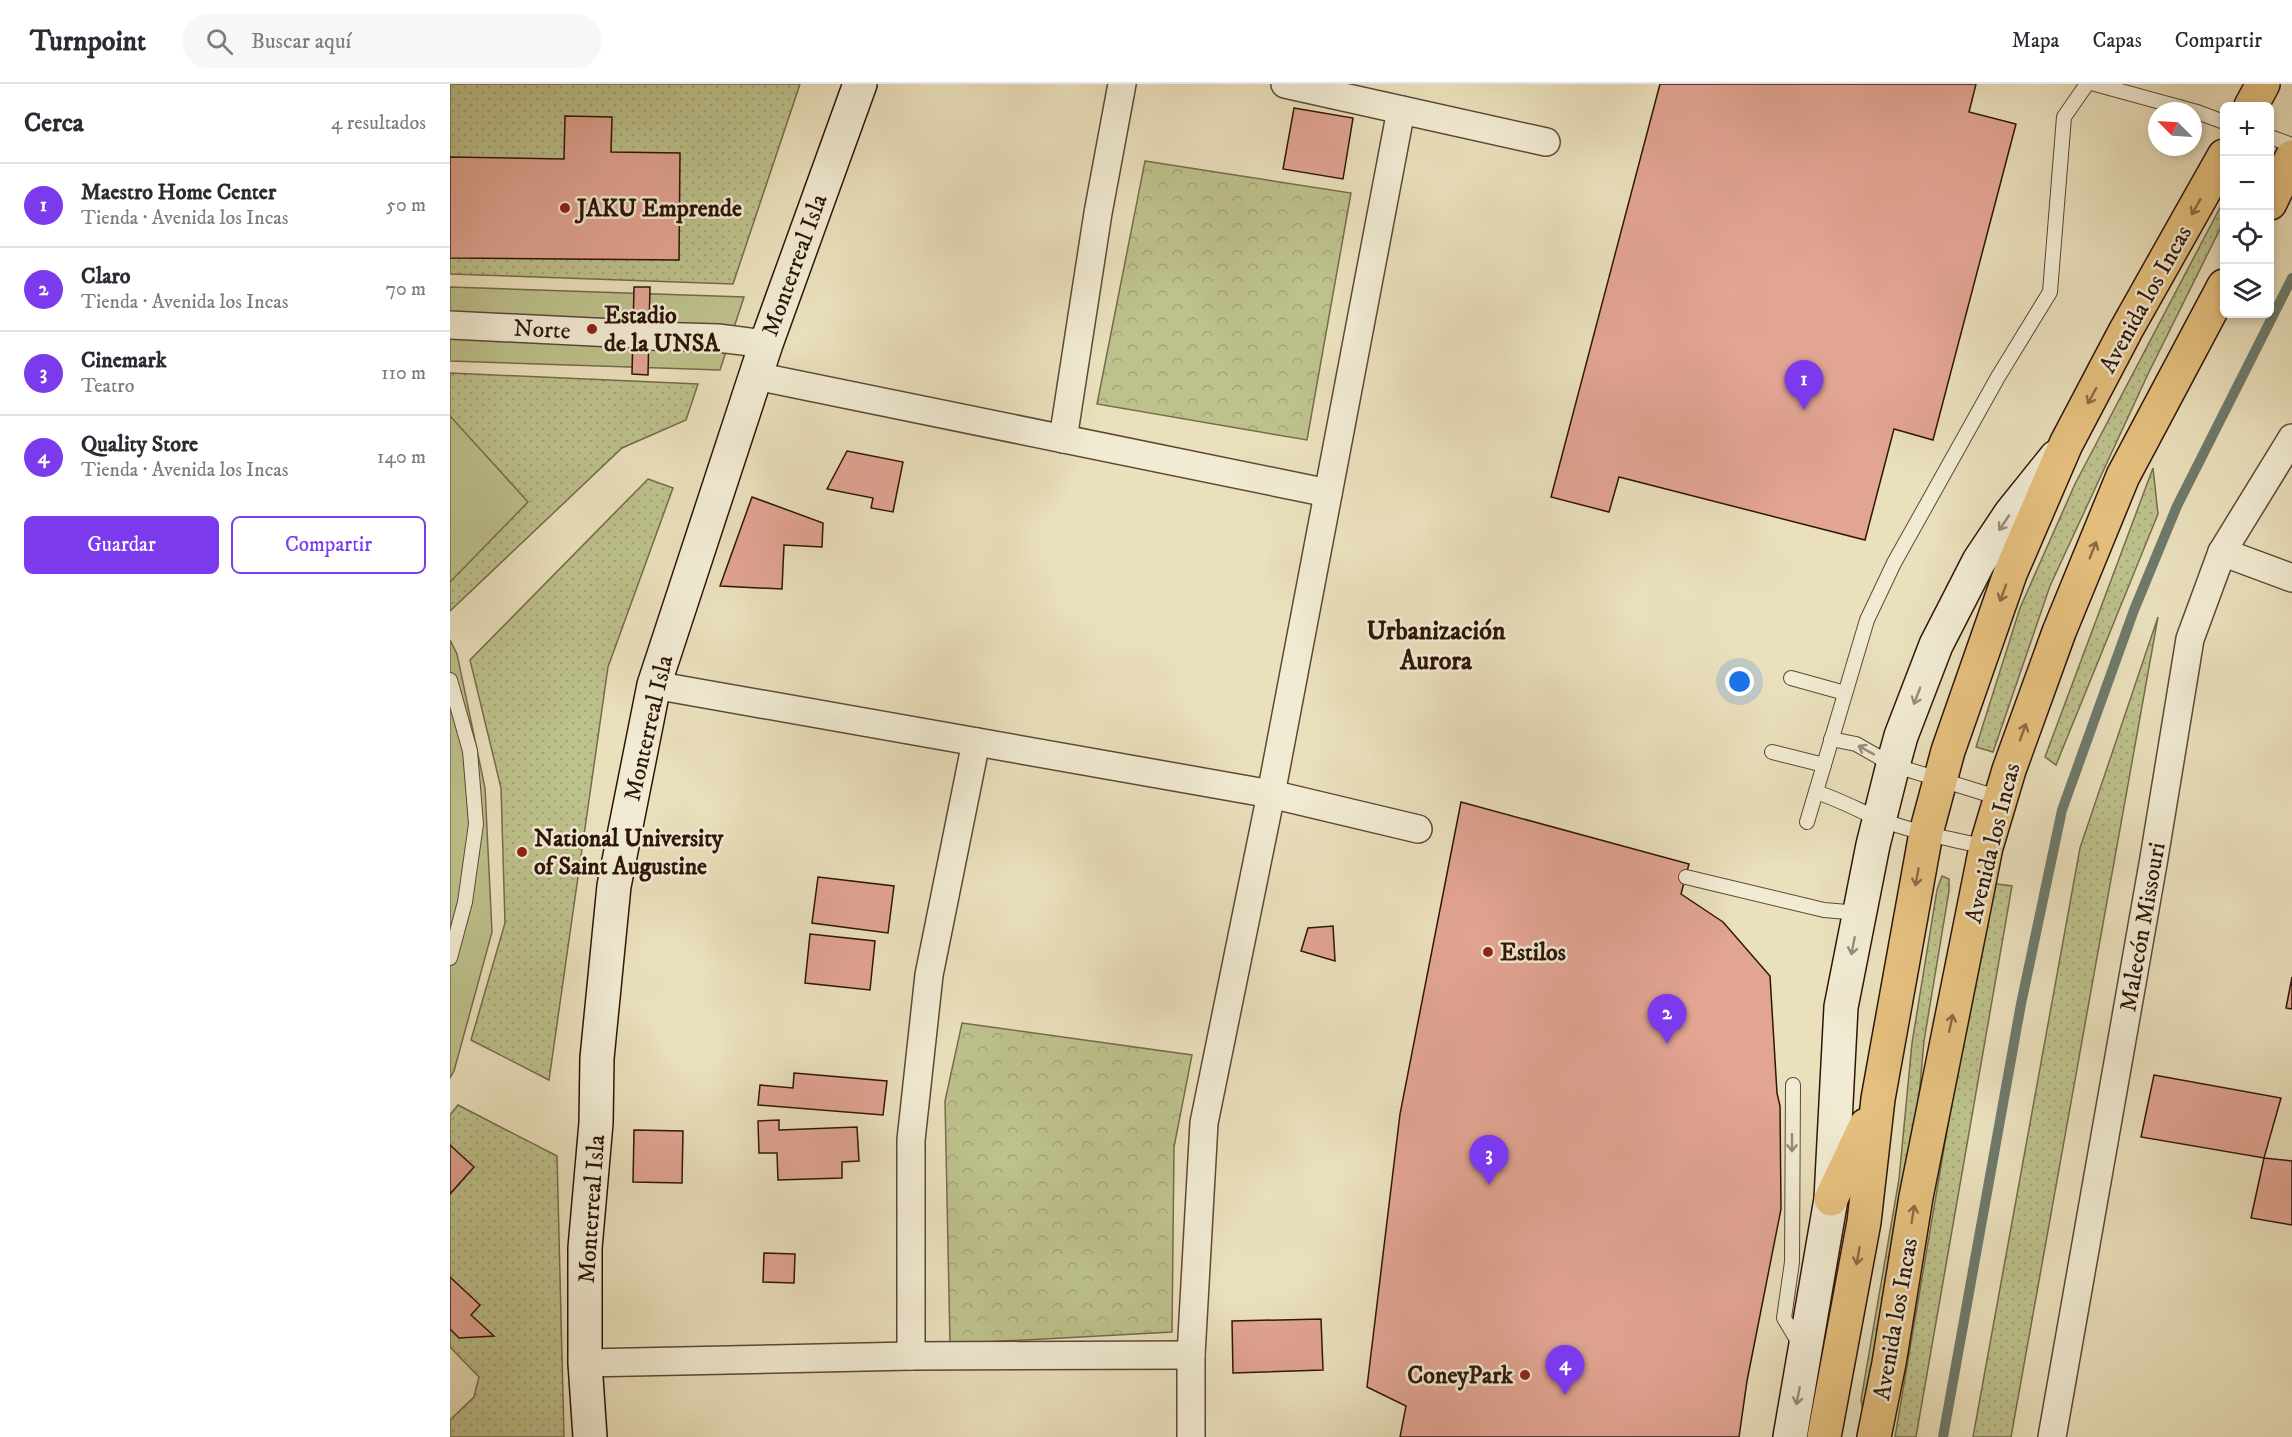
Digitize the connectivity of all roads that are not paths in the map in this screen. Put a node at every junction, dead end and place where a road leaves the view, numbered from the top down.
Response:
1 (860, 84) edge
2 (1122, 84) edge
3 (1285, 84) edge
4 (2087, 84) edge
5 (2095, 84) edge
6 (2263, 84) edge
7 (2253, 102) edge
8 (1401, 110) junction
9 (2220, 121) edge
10 (2274, 138) edge
11 (1546, 142) dead end
12 (2292, 145) edge
13 (2292, 157) edge
14 (2220, 163) edge
15 (2274, 195) edge
16 (2220, 294) edge
17 (450, 325) edge
18 (766, 344) junction
19 (756, 376) junction
20 (2292, 438) edge
21 (1063, 439) junction
22 (2066, 444) junction
23 (1328, 493) junction
24 (2222, 552) junction
25 (2292, 578) edge
26 (1791, 678) dead end
27 (450, 680) edge
28 (654, 685) junction
29 (1845, 693) junction
30 (1831, 738) junction
31 (975, 742) junction
32 (1772, 752) dead end
33 (1824, 765) junction
34 (1893, 765) junction
35 (1939, 779) junction
36 (1816, 792) junction
37 (1271, 794) junction
38 (2000, 798) junction
39 (1879, 819) junction
40 (1807, 822) dead end
41 (1418, 829) dead end
42 (1926, 833) junction
43 (1986, 847) junction
44 (1686, 877) dead end
45 (1859, 913) junction
46 (450, 958) edge
47 (1793, 1085) dead end
48 (1878, 1098) junction
49 (1831, 1199) junction
50 (1806, 1354) junction
51 (1191, 1355) junction
52 (911, 1356) junction
53 (585, 1363) junction
54 (590, 1437) edge
55 (1191, 1437) edge
56 (1790, 1437) edge
57 (1824, 1437) edge
58 (1874, 1437) edge
59 (2052, 1437) edge

1 - 18 street, Monterreal Isla
2 - 21 street
3 - 8 street
4 - 29 lane
5 - 9 lane
6 - 7 main road
8 - 11 street
8 - 23 street
10 - 12 lane
13 - 15 main road
14 -> 22 main road, Avenida los Incas
38 -> 16 main road, Avenida los Incas
17 - 18 street, Norte
18 - 19 street, Monterreal Isla
19 - 21 street
19 - 28 street, Monterreal Isla
20 - 24 street, Malecón Missouri
21 - 23 street
22 -> 34 street, Avenida los Incas
22 -> 35 main road, Avenida los Incas
23 - 37 street
24 - 25 street
24 - 59 street, Malecón Missouri
26 - 29 lane
27 - 46 lane
28 - 31 street
28 - 53 street, Monterreal Isla
29 - 30 lane
30 - 33 lane
34 -> 30 lane
31 - 37 street
31 - 52 street
32 - 33 lane
33 - 36 lane
34 - 35 lane
34 - 39 street, Avenida los Incas
35 - 38 lane
35 - 42 main road, Avenida los Incas
36 - 39 lane
36 - 40 lane
37 - 41 street
37 - 51 street
38 - 43 main road, Avenida los Incas
39 - 42 lane
39 - 45 street, Avenida los Incas
42 - 43 lane
42 -> 48 main road, Avenida los Incas
58 -> 43 main road, Avenida los Incas
44 - 45 lane
45 -> 49 street, Avenida los Incas
47 -> 50 lane
48 - 49 main road
48 -> 57 main road, Avenida los Incas
49 - 50 street, Avenida los Incas
50 -> 56 street, Avenida los Incas
51 - 52 street
51 - 55 street
52 - 53 street
53 - 54 street, Monterreal Isla

